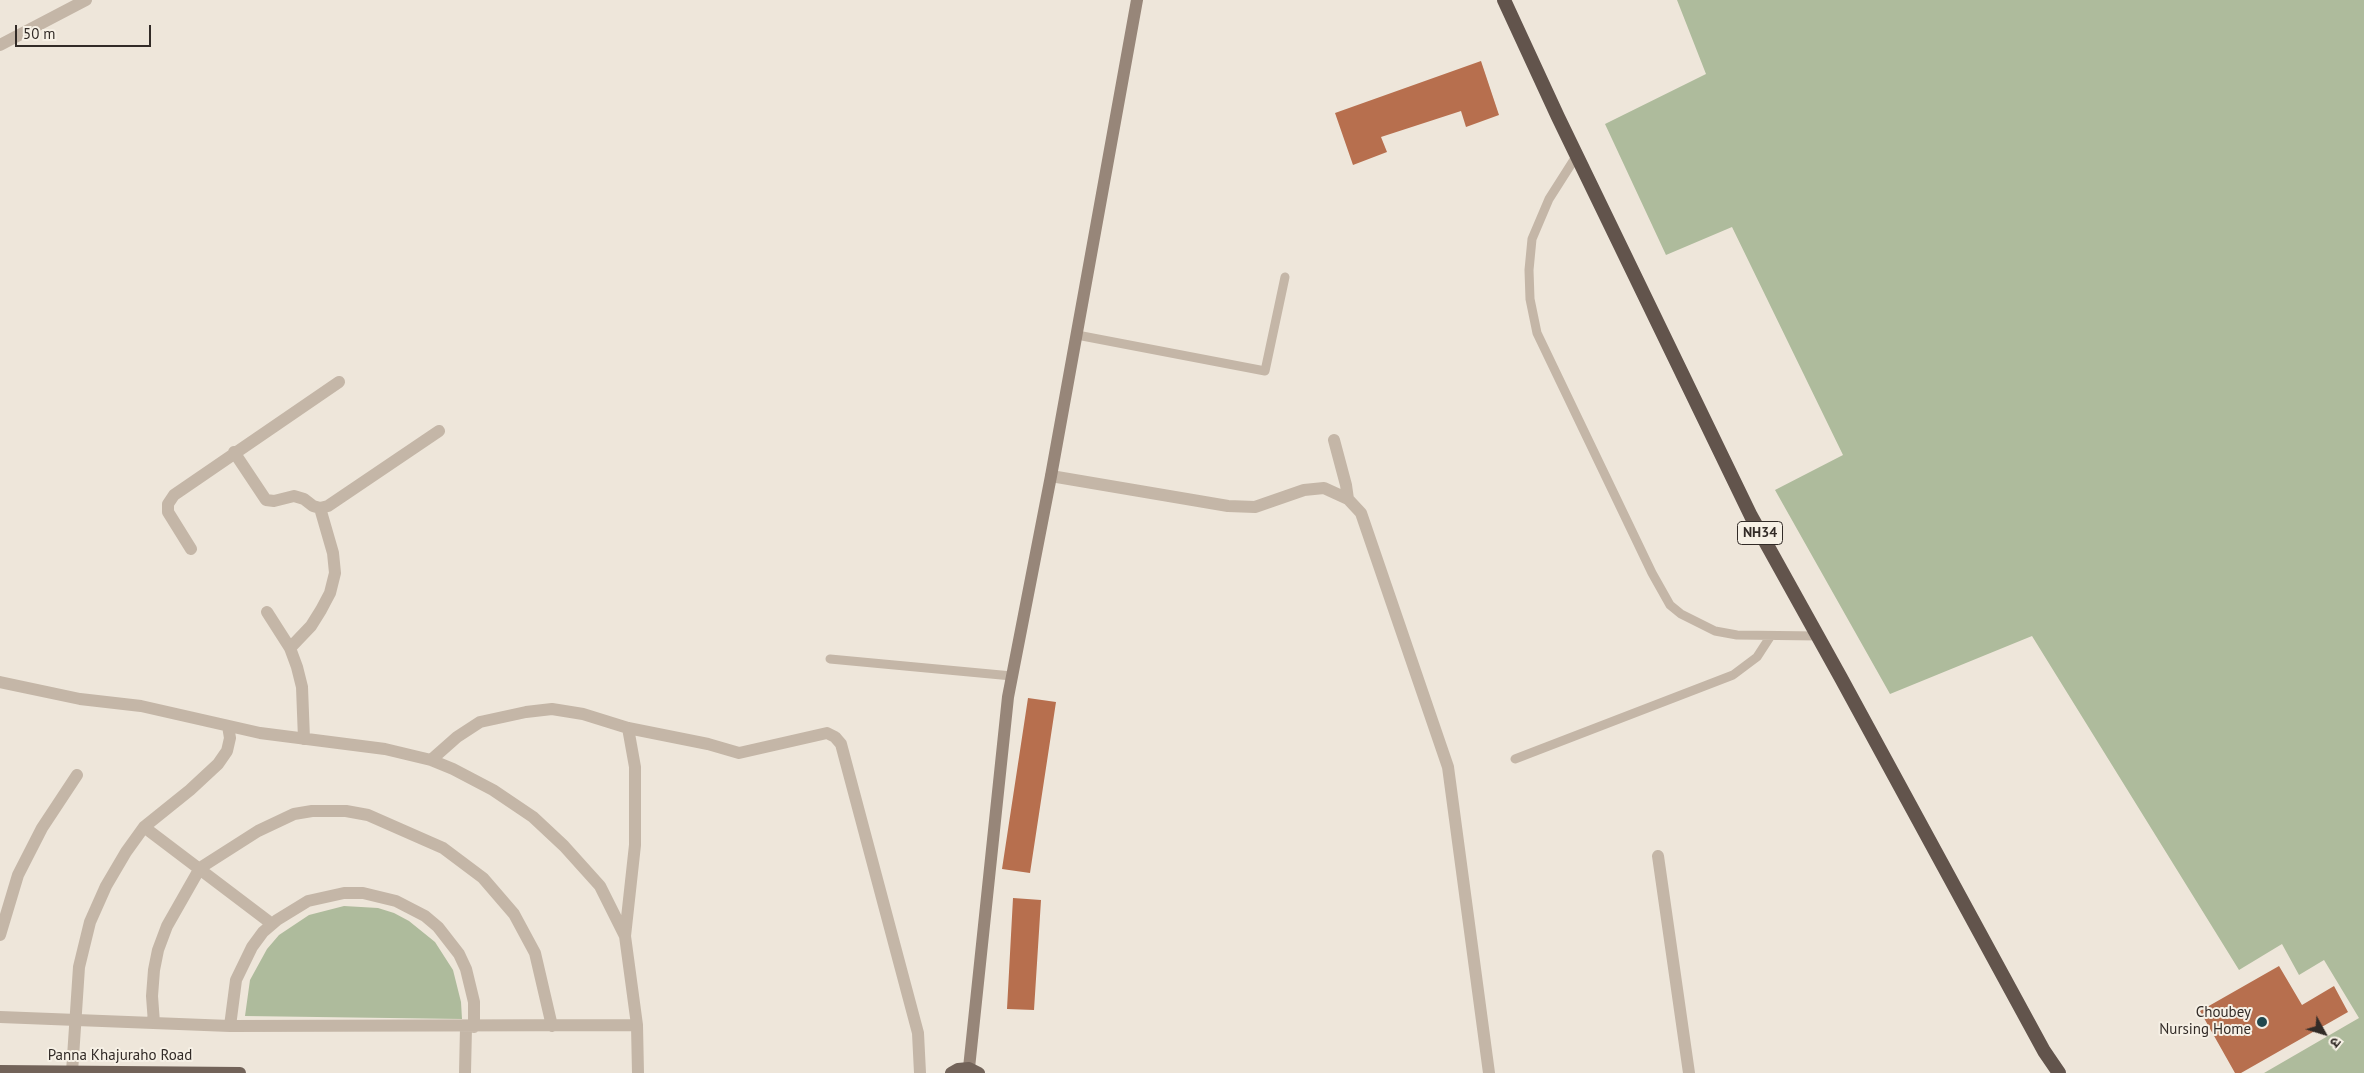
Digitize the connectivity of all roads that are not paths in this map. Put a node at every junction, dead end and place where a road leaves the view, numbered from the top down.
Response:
1 (86, 0) edge
2 (1137, 0) edge
3 (1504, 0) edge
4 (72, 3) edge
5 (0, 45) edge
6 (1577, 155) junction
7 (1285, 277) dead end
8 (1077, 334) junction
9 (339, 382) dead end
10 (439, 430) dead end
11 (1334, 440) dead end
12 (234, 452) junction
13 (1051, 476) junction
14 (1348, 499) junction
15 (320, 508) junction
16 (191, 549) dead end
17 (267, 612) dead end
18 (1819, 636) junction
19 (1770, 637) junction
20 (290, 648) junction
21 (830, 659) dead end
22 (1012, 676) junction
23 (0, 682) edge
24 (228, 726) junction
25 (628, 728) junction
26 (304, 739) junction
27 (1514, 759) dead end
28 (431, 760) junction
29 (77, 774) dead end
30 (144, 827) junction
31 (1658, 856) dead end
32 (200, 868) junction
33 (272, 924) junction
34 (0, 936) edge
35 (625, 936) junction
36 (0, 1017) edge
37 (74, 1019) junction
38 (154, 1023) junction
39 (637, 1025) junction
40 (230, 1026) junction
41 (552, 1026) junction
42 (470, 1027) junction
43 (2044, 1052) junction
44 (0, 1071) edge
45 (974, 1071) edge
46 (72, 1072) edge
47 (240, 1073) edge
48 (465, 1073) edge
49 (638, 1073) edge
50 (920, 1073) edge
51 (950, 1073) edge
52 (1488, 1073) edge
53 (1689, 1073) edge
54 (2049, 1073) edge
55 (2059, 1073) edge

1 - 4 street
2 - 8 main road
3 - 6 highway, NH34
4 - 5 street
6 - 18 highway, NH34
6 - 19 lane
7 - 8 lane
8 - 13 main road
9 - 12 street
10 - 15 street
11 - 14 street
12 - 15 street
12 - 16 street
13 - 14 street
13 - 22 main road
14 - 52 street
15 - 20 street
17 - 20 street
18 - 19 lane
18 - 43 highway, NH34
19 - 27 lane
20 - 26 street
21 - 22 lane
22 - 45 main road
23 - 24 street
24 - 26 street
24 - 30 street
25 - 28 street
25 - 35 street
25 - 50 street
26 - 28 street
28 - 35 street
29 - 34 street
30 - 32 street
30 - 37 street
31 - 53 street
32 - 33 street
32 - 38 street
32 - 41 street
33 - 40 street
33 - 42 street
35 - 39 street
36 - 37 street
37 - 38 street
37 - 46 street
38 - 40 street
39 - 41 street
39 - 49 street
40 - 42 street
41 - 42 street
42 - 48 street
43 - 54 highway, NH34
43 - 55 highway, NH34
44 - 46 main road, Panna Khajuraho Road
45 - 51 main road
46 - 47 main road, Panna Khajuraho Road

